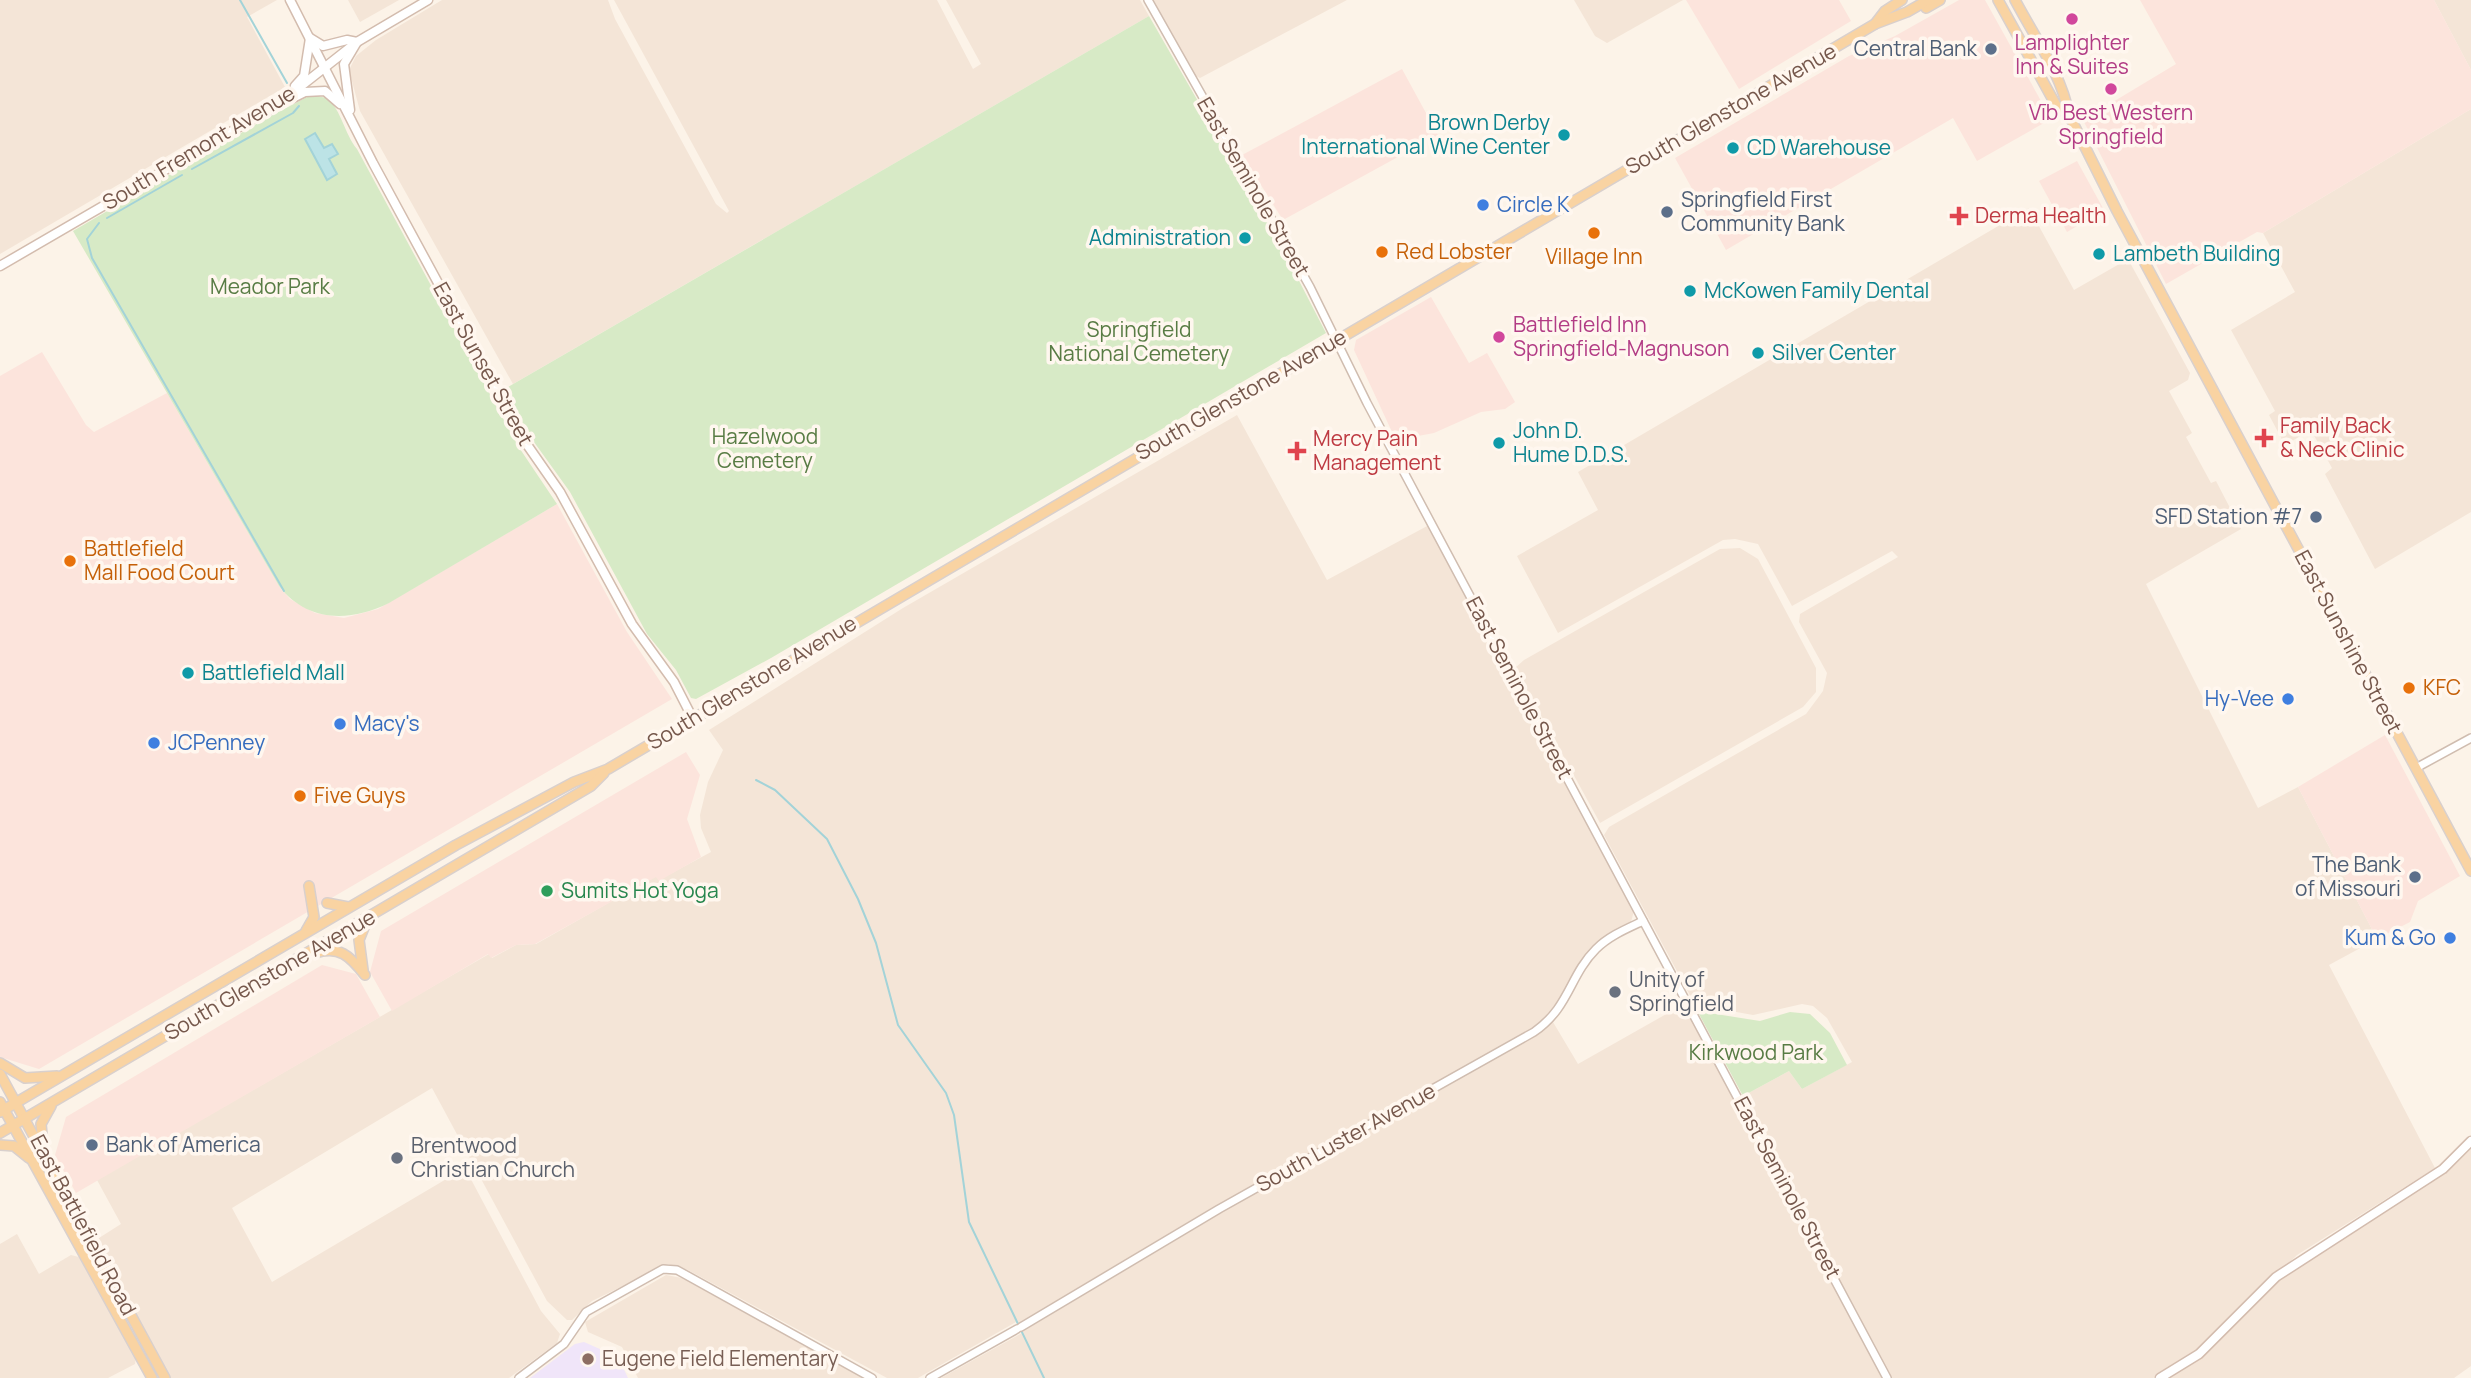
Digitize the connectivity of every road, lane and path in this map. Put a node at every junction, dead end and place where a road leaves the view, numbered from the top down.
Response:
1 (290, 0) edge
2 (428, 0) edge
3 (1148, 0) edge
4 (1902, 0) edge
5 (1928, 0) edge
6 (1940, 0) edge
7 (2015, 0) edge
8 (2021, 0) edge
9 (1999, 1) edge
10 (1907, 12) junction
11 (1875, 24) junction
12 (310, 38) junction
13 (357, 42) junction
14 (2048, 60) junction
15 (326, 67) junction
16 (280, 102) junction
17 (2069, 115) junction
18 (350, 117) junction
19 (0, 266) edge
20 (1337, 339) junction
21 (693, 719) junction
22 (2471, 738) edge
23 (2416, 768) junction
24 (608, 769) junction
25 (2471, 871) edge
26 (309, 886) dead end
27 (327, 904) dead end
28 (349, 907) junction
29 (371, 916) junction
30 (1643, 921) junction
31 (302, 936) junction
32 (296, 960) junction
33 (0, 1063) edge
34 (0, 1074) edge
35 (66, 1074) junction
36 (55, 1101) junction
37 (16, 1102) junction
38 (1, 1108) edge
39 (26, 1118) junction
40 (14, 1125) junction
41 (0, 1133) edge
42 (2471, 1141) edge
43 (0, 1145) edge
44 (45, 1154) junction
45 (35, 1164) junction
46 (152, 1378) edge
47 (165, 1378) edge
48 (519, 1378) edge
49 (872, 1378) edge
50 (930, 1378) edge
51 (1886, 1378) edge
52 (2160, 1378) edge

1 - 12 main road, East Sunset Street
2 - 13 main road, South Fremont Avenue
3 - 20 street, East Seminole Street
4 - 11 main road, South Glenstone Avenue
5 - 10 main road, South Glenstone Avenue
6 - 10 main road
7 - 14 main road, East Sunshine Street
8 - 14 main road
9 - 17 main road, East Sunshine Street
10 - 11 main road, South Glenstone Avenue
11 - 20 main road, South Glenstone Avenue
12 - 13 main road
12 - 15 main road, East Sunset Street
12 - 16 main road
13 - 15 main road, South Fremont Avenue
13 - 18 main road
14 - 17 main road, East Sunshine Street
15 - 16 main road, South Fremont Avenue
15 - 18 main road, East Sunset Street
16 - 18 main road
16 - 19 main road, South Fremont Avenue
17 - 23 main road, East Sunshine Street
18 - 21 main road, East Sunset Street
20 - 21 main road, South Glenstone Avenue
20 - 30 street, East Seminole Street
21 - 24 main road, South Glenstone Avenue
22 - 23 street
23 - 25 main road, East Sunshine Street
24 - 28 main road, South Glenstone Avenue
24 - 29 main road, South Glenstone Avenue
26 - 31 main road
27 - 28 main road
28 - 31 main road, South Glenstone Avenue
29 - 32 main road, South Glenstone Avenue
29 - 32 main road
30 - 50 street, South Luster Avenue
30 - 51 street, East Seminole Street
31 - 35 main road, South Glenstone Avenue
32 - 36 main road, South Glenstone Avenue
33 - 35 main road
34 - 37 main road, East Battlefield Road
35 - 37 main road, South Glenstone Avenue
36 - 39 main road, South Glenstone Avenue
36 - 44 main road
37 - 38 main road, South Glenstone Avenue
37 - 39 main road, East Battlefield Road
38 - 40 main road, East Battlefield Road
39 - 40 main road, South Glenstone Avenue
39 - 44 main road, East Battlefield Road
40 - 41 main road, South Glenstone Avenue
40 - 45 main road, East Battlefield Road
42 - 52 main road
43 - 45 main road
44 - 47 main road, East Battlefield Road
45 - 46 main road, East Battlefield Road
48 - 49 street

